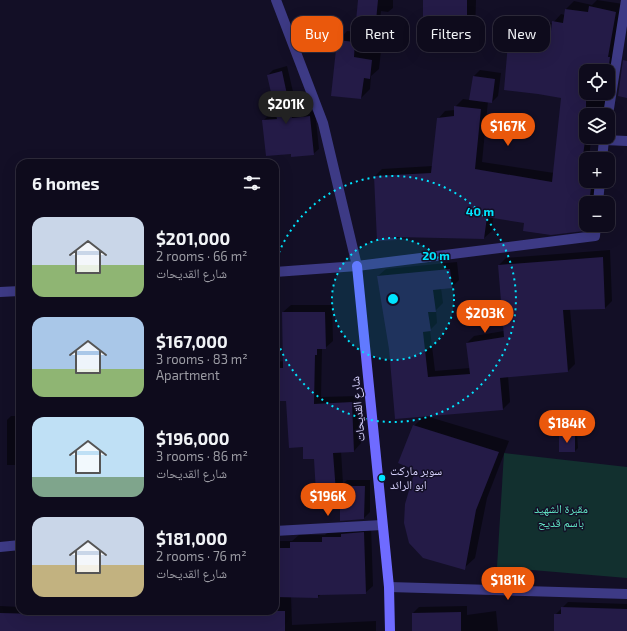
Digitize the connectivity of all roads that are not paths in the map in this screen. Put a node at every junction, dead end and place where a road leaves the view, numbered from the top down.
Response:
1 (276, 0) edge
2 (626, 0) edge
3 (609, 108) edge
4 (615, 139) edge
5 (627, 141) edge
6 (595, 232) edge
7 (357, 266) junction
8 (279, 272) edge
9 (16, 291) edge
10 (0, 292) edge
11 (382, 525) junction
12 (279, 531) edge
13 (16, 546) edge
14 (0, 547) edge
15 (389, 587) junction
16 (627, 594) edge
17 (390, 631) edge

1 - 7 street
2 - 3 street
4 - 5 street
6 - 7 street
7 - 8 street
7 - 11 street, شارع القديحات
9 - 10 street
11 - 12 street
11 - 15 street, شارع القديحات
13 - 14 street
15 - 16 street
15 - 17 street, شارع القديحات

